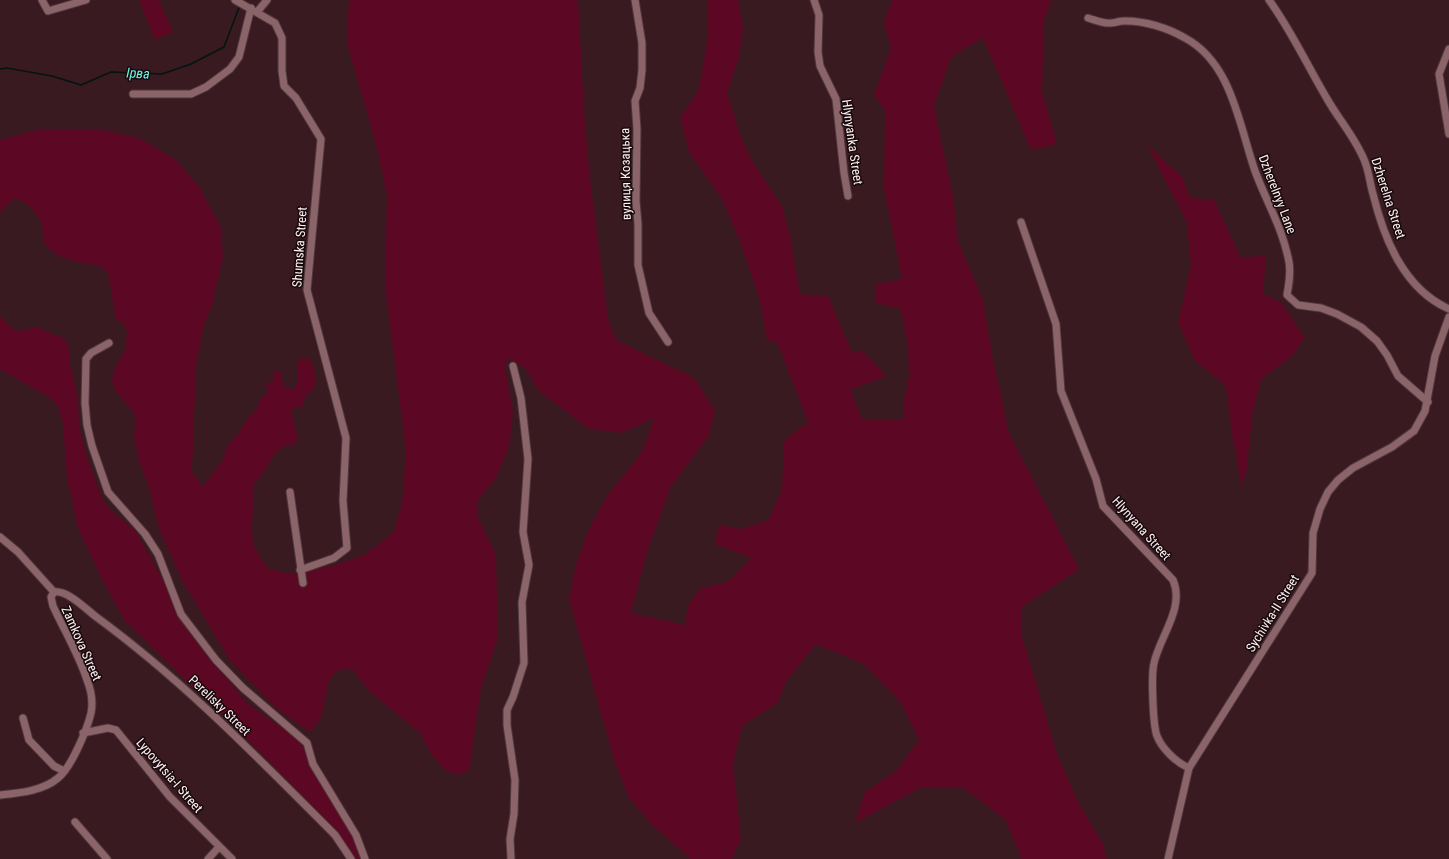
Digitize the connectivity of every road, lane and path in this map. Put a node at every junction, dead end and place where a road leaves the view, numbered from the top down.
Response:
1 (42, 0) edge
2 (86, 0) edge
3 (267, 0) edge
4 (635, 0) edge
5 (814, 0) edge
6 (1269, 0) edge
7 (237, 1) edge
8 (251, 9) junction
9 (1088, 18) dead end
10 (1449, 49) edge
11 (134, 94) dead end
12 (1449, 134) edge
13 (848, 196) dead end
14 (1021, 222) dead end
15 (1449, 309) edge
16 (1449, 316) edge
17 (109, 342) dead end
18 (668, 342) dead end
19 (512, 366) dead end
20 (1428, 402) junction
21 (290, 492) dead end
22 (0, 537) edge
23 (300, 570) junction
24 (303, 583) dead end
25 (54, 592) junction
26 (23, 718) dead end
27 (83, 733) junction
28 (1189, 768) junction
29 (64, 770) junction
30 (0, 795) edge
31 (75, 822) dead end
32 (219, 847) junction
33 (107, 859) edge
34 (208, 859) edge
35 (232, 859) edge
36 (351, 859) edge
37 (365, 859) edge
38 (512, 859) edge
39 (1168, 859) edge

1 - 2 street
3 - 8 street
4 - 18 street, вулиця Козацька
5 - 13 street, Hlynyanka Street
6 - 15 street, Dzherelna Street
7 - 8 street, Shumska Street
8 - 11 street
8 - 23 street, Shumska Street
9 - 20 street, Dzherelnyy Lane
10 - 12 street
14 - 28 street, Hlynyana Street
16 - 20 street, Sychivka-II Street
17 - 37 street
19 - 38 street
20 - 28 street, Sychivka-II Street
21 - 23 street
22 - 25 street
23 - 24 street
25 - 27 street, Zamkova Street
25 - 36 street, Perelisky Street
26 - 29 street
27 - 29 street, Zamkova Street
27 - 32 street, Lypovytsia-I Street
28 - 39 street, Sychivka-II Street
29 - 30 street, Zamkova Street
31 - 33 street
32 - 34 street
32 - 35 street, Lypovytsia-I Street

